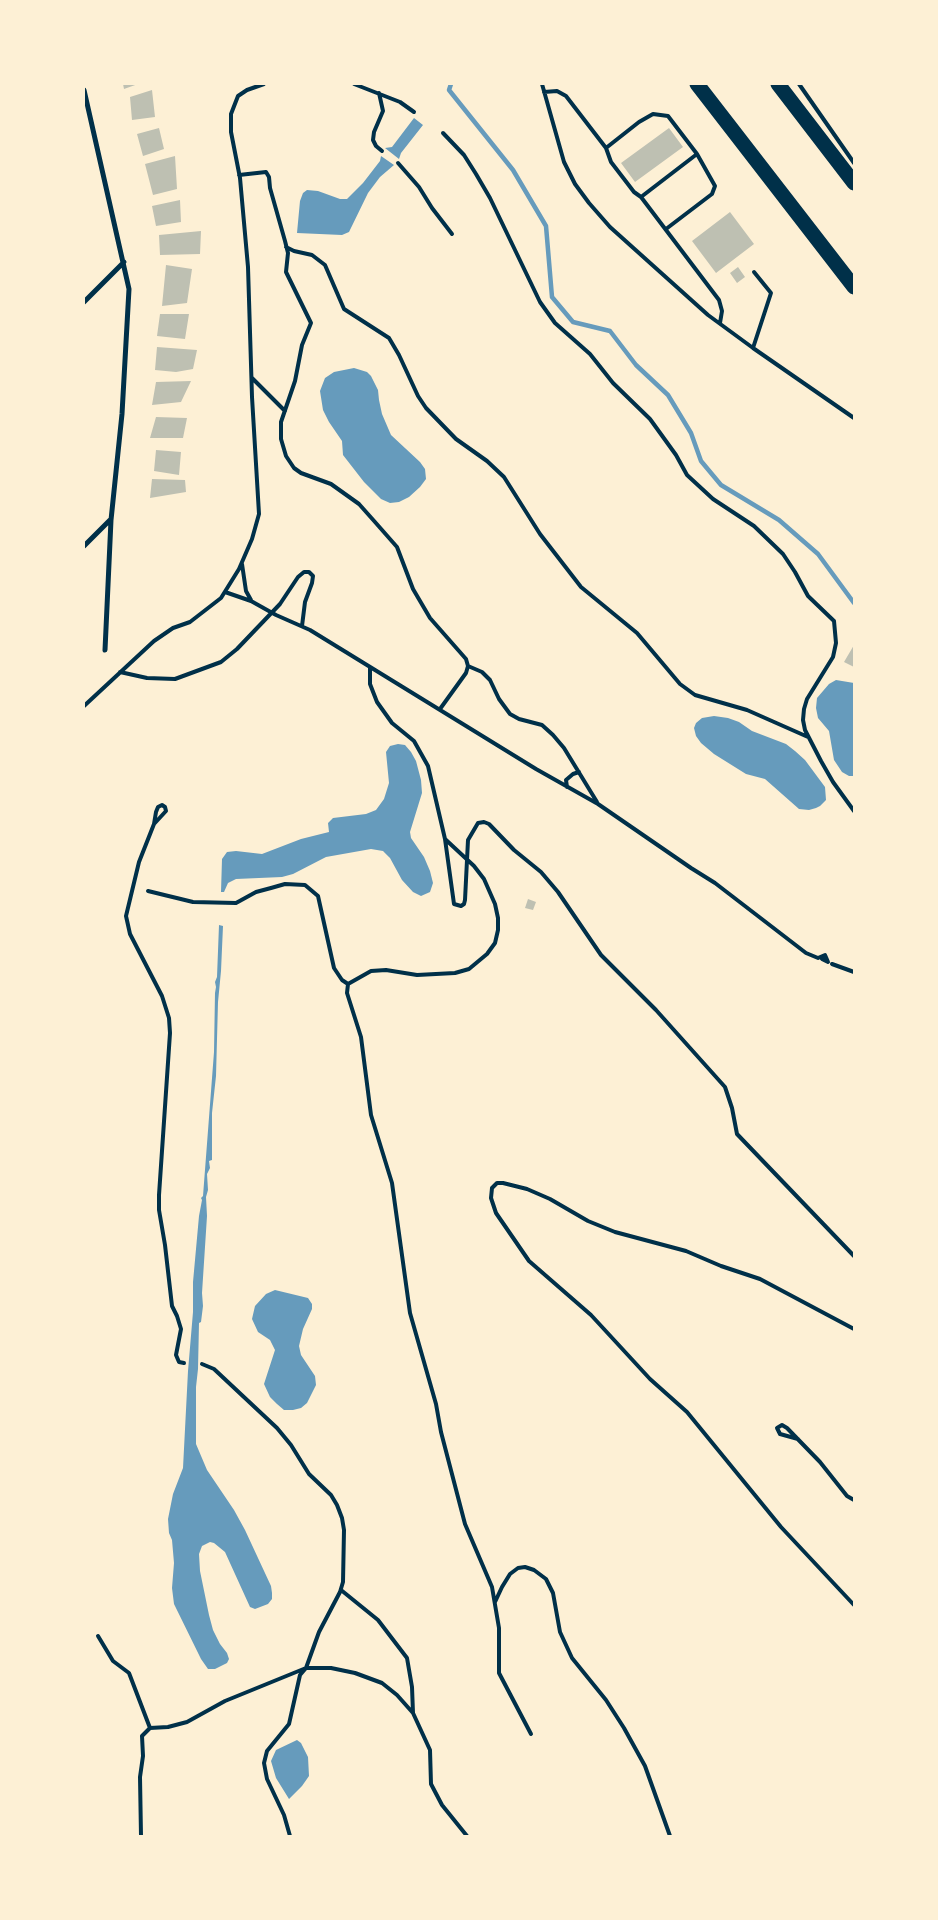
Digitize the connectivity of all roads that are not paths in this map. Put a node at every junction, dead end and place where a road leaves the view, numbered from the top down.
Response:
1 (264, 84) edge
2 (354, 84) edge
3 (542, 84) edge
4 (697, 84) edge
5 (778, 84) edge
6 (799, 84) edge
7 (84, 90) edge
8 (544, 92) junction
9 (379, 93) junction
10 (414, 112) dead end
11 (443, 133) dead end
12 (606, 148) junction
13 (382, 151) dead end
14 (697, 154) junction
15 (398, 163) dead end
16 (854, 163) edge
17 (239, 175) junction
18 (854, 182) edge
19 (641, 197) junction
20 (666, 230) junction
21 (452, 234) dead end
22 (286, 247) junction
23 (124, 262) junction
24 (754, 272) dead end
25 (854, 287) edge
26 (84, 302) edge
27 (720, 323) junction
28 (753, 348) junction
29 (252, 378) junction
30 (285, 411) junction
31 (854, 418) edge
32 (111, 520) junction
33 (84, 546) edge
34 (242, 562) junction
35 (225, 592) junction
36 (252, 601) junction
37 (271, 613) junction
38 (302, 626) junction
39 (105, 650) dead end
40 (468, 666) junction
41 (370, 667) junction
42 (120, 672) junction
43 (84, 706) edge
44 (440, 709) junction
45 (808, 737) junction
46 (579, 772) junction
47 (567, 787) junction
48 (598, 804) junction
49 (854, 811) edge
50 (154, 824) dead end
51 (445, 839) junction
52 (466, 858) junction
53 (148, 891) dead end
54 (822, 959) dead end
55 (832, 964) dead end
56 (854, 972) edge
57 (348, 984) junction
58 (854, 1256) edge
59 (854, 1330) edge
60 (184, 1363) dead end
61 (202, 1364) dead end
62 (798, 1439) dead end
63 (854, 1500) edge
64 (341, 1590) junction
65 (495, 1602) junction
66 (854, 1605) edge
67 (98, 1636) dead end
68 (306, 1668) junction
69 (414, 1713) junction
70 (150, 1728) junction
71 (531, 1734) dead end
72 (141, 1836) edge
73 (290, 1836) edge
74 (467, 1836) edge
75 (670, 1836) edge

1 - 17 lane
2 - 9 lane
3 - 8 lane
4 - 25 highway
5 - 18 highway
6 - 16 lane
7 - 23 street
8 - 12 lane
8 - 27 lane
9 - 10 lane
9 - 13 lane
11 - 45 lane
12 - 14 lane
12 - 19 lane
14 - 19 lane
14 - 20 lane
15 - 21 lane
17 - 22 lane
17 - 29 lane
19 - 20 lane
20 - 27 lane
22 - 30 lane
22 - 45 lane
23 - 26 street
23 - 32 street
24 - 28 lane
27 - 28 lane
28 - 31 lane
29 - 30 lane
29 - 34 lane
30 - 40 lane
32 - 33 street
32 - 39 street
34 - 35 lane
34 - 36 lane
35 - 36 lane
35 - 42 lane
36 - 37 lane
37 - 38 lane
37 - 38 lane
37 - 42 lane
38 - 41 lane
40 - 44 lane
40 - 46 lane
41 - 44 lane
41 - 51 lane
42 - 43 lane
44 - 47 lane
45 - 49 lane
46 - 47 lane
46 - 48 lane
47 - 48 lane
48 - 54 lane
50 - 60 lane
51 - 52 lane
51 - 52 lane
52 - 57 lane
52 - 58 lane
53 - 57 lane
55 - 56 lane
57 - 65 lane
59 - 66 lane
61 - 64 lane
62 - 63 lane
64 - 68 lane
64 - 69 lane
65 - 71 lane
65 - 75 lane
67 - 70 lane
68 - 69 lane
68 - 70 lane
68 - 73 lane
69 - 74 lane
70 - 72 lane

